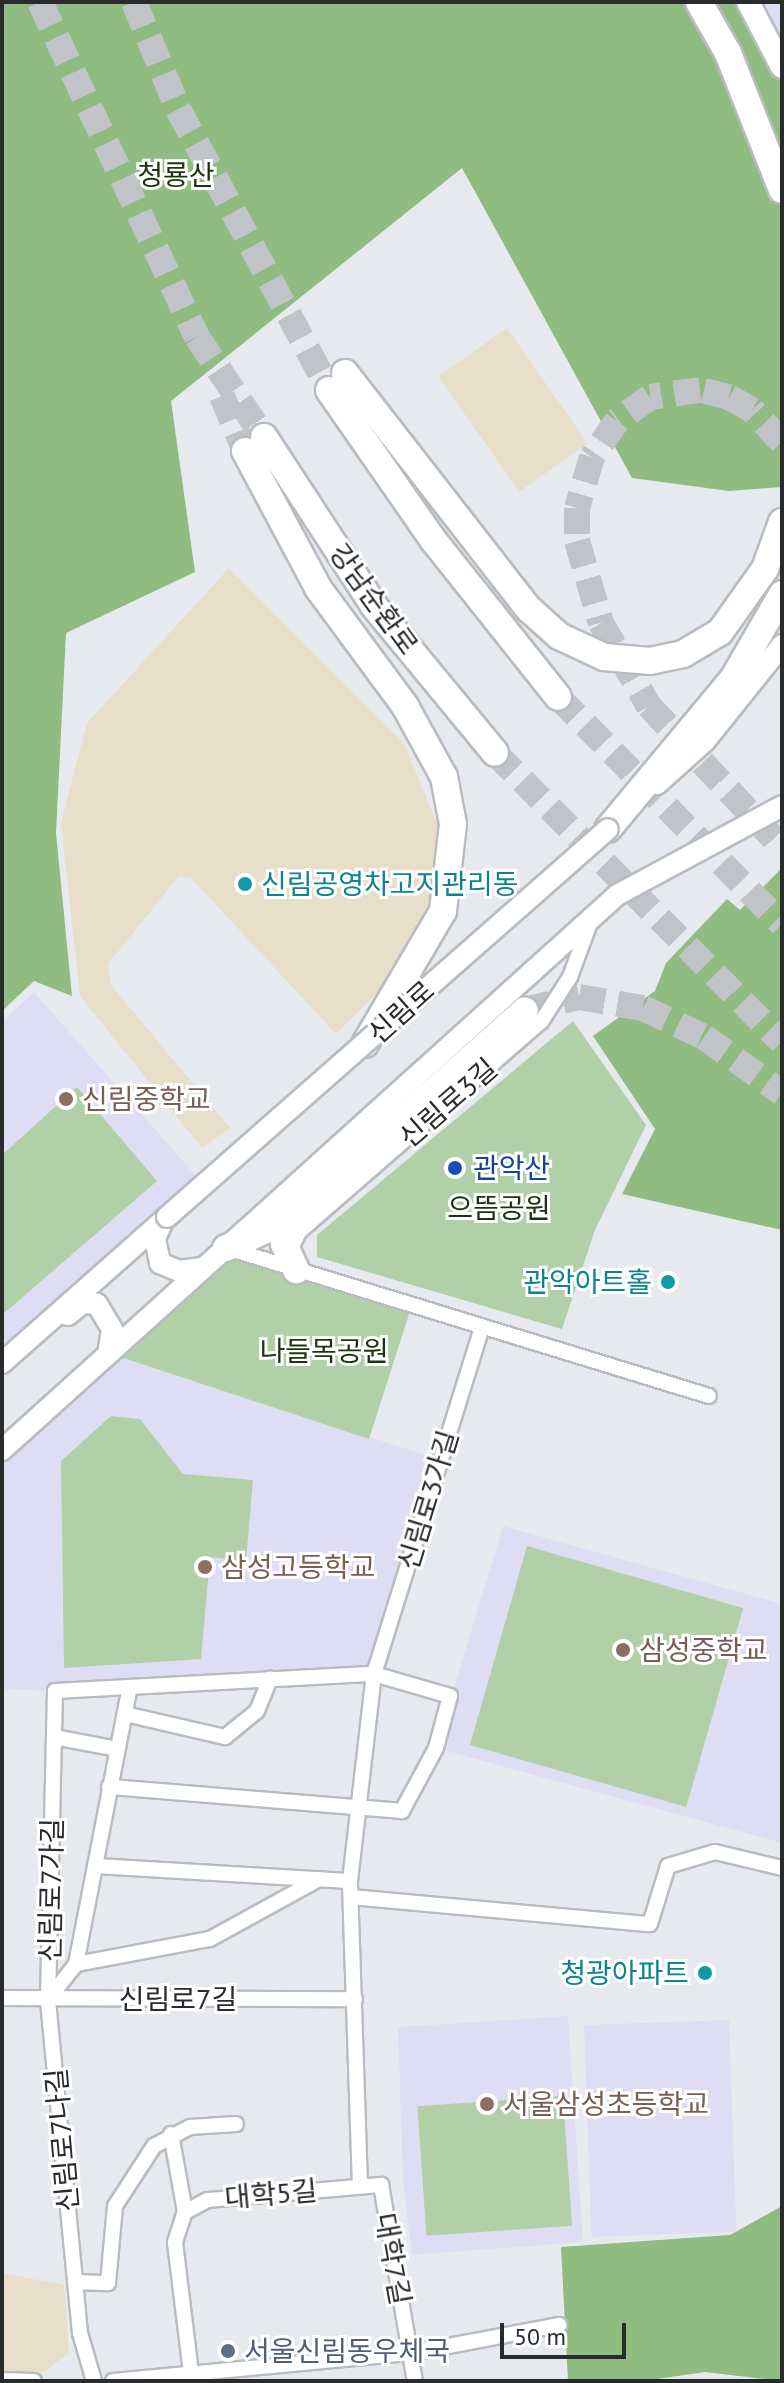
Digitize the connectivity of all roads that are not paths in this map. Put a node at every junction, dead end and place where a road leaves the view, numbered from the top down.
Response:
1 (699, 2) edge
2 (748, 2) edge
3 (782, 67) edge
4 (782, 190) edge
5 (782, 522) edge
6 (782, 594) edge
7 (782, 645) edge
8 (558, 697) tunnel mouth
9 (495, 753) tunnel mouth
10 (782, 806) edge
11 (608, 829) junction
12 (591, 920) junction
13 (525, 1010) tunnel mouth
14 (364, 1045) junction
15 (167, 1217) junction
16 (290, 1219) junction
17 (226, 1248) junction
18 (200, 1268) junction
19 (296, 1270) junction
20 (482, 1327) junction
21 (38, 1330) junction
22 (108, 1353) junction
23 (2, 1363) edge
24 (709, 1396) dead end
25 (2, 1450) edge
26 (374, 1674) junction
27 (270, 1679) junction
28 (130, 1687) junction
29 (125, 1714) junction
30 (54, 1737) junction
31 (117, 1749) junction
32 (109, 1787) junction
33 (358, 1809) junction
34 (95, 1866) junction
35 (782, 1868) edge
36 (319, 1879) junction
37 (350, 1881) junction
38 (351, 1897) junction
39 (76, 1964) junction
40 (2, 1998) edge
41 (48, 1999) junction
42 (355, 1999) junction
43 (236, 2124) dead end
44 (171, 2134) junction
45 (360, 2186) junction
46 (185, 2212) junction
47 (75, 2282) junction
48 (559, 2325) dead end
49 (411, 2353) junction
50 (192, 2378) edge
51 (2, 2380) edge
52 (34, 2381) edge
53 (94, 2381) edge
54 (113, 2381) edge
55 (415, 2381) edge

1 - 4 highway
2 - 3 main road
5 - 8 highway
6 - 11 highway
7 - 11 main road, 신림로
9 - 14 highway, 강남순환로
10 - 12 main road, 신림로
11 - 14 main road, 신림로, bridge
12 - 17 main road, 신림로
12 - 19 street, 신림로3길
13 - 16 highway
14 - 15 main road, 신림로, bridge
15 - 18 main road
15 - 21 main road, 신림로
16 - 17 highway
16 - 19 highway
17 - 18 main road, 신림로
17 - 19 street
18 - 22 main road, 신림로
19 - 20 street
20 - 24 street
20 - 26 street, 신림로3가길
21 - 22 main road
21 - 23 main road, 신림로
22 - 25 main road, 신림로
26 - 27 street, 신림로7가길
26 - 33 street, 신림로3가길
26 - 33 street
27 - 28 street, 신림로7가길
27 - 29 street
28 - 29 street, 신림로7가길
28 - 30 street, 신림로7가길
29 - 31 street, 신림로7가길
30 - 31 street
30 - 41 street, 신림로7가길
31 - 32 street, 신림로7가길
32 - 33 street
32 - 34 street, 신림로7가길
33 - 37 street, 신림로3가길
34 - 36 street
34 - 39 street, 신림로7가길
35 - 38 street
36 - 37 street
36 - 39 street, 신림로7가길
37 - 38 street, 신림로3가길
38 - 42 street, 신림로3가길
39 - 41 street, 신림로7가길
40 - 41 street, 신림로7길
41 - 42 street, 신림로7길
41 - 47 street, 신림로7나길
42 - 45 street, 신림로3가길
43 - 44 street
44 - 46 street, 대학5길
44 - 47 street, 신림로7나길
45 - 46 street, 대학5길
45 - 49 street, 대학7길
46 - 50 street, 대학5길
47 - 53 street, 신림로7나길
48 - 49 street
49 - 50 street
49 - 55 street, 대학7길
50 - 54 street
51 - 52 street

